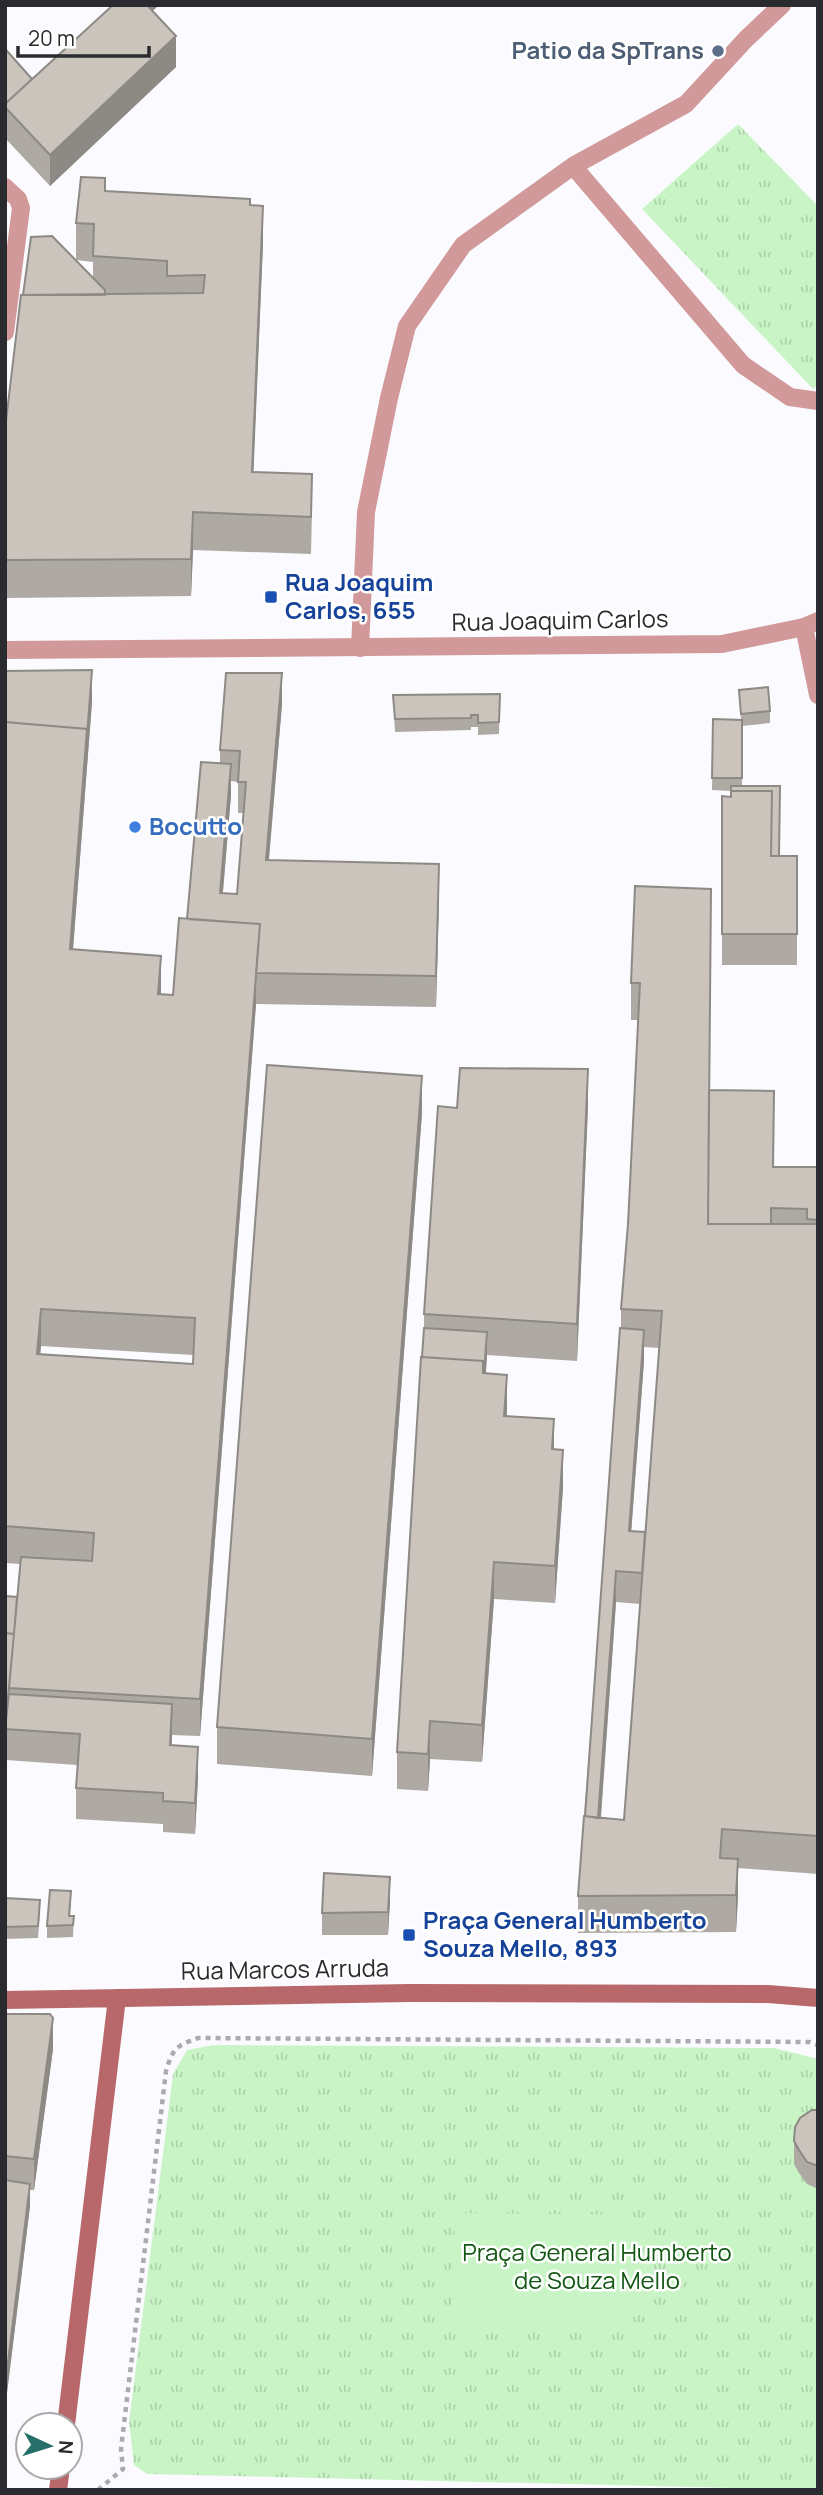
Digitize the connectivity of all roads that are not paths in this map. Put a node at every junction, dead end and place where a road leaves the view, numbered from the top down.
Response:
1 (782, 5) edge
2 (573, 166) junction
3 (5, 187) edge
4 (5, 332) edge
5 (818, 401) edge
6 (811, 624) edge
7 (360, 648) junction
8 (5, 650) edge
9 (818, 695) edge
10 (117, 1998) junction
11 (818, 1998) edge
12 (5, 2000) edge
13 (68, 2411) edge

1 - 2 street
2 - 5 street
2 - 7 street
3 - 4 street
6 - 7 street, Rua Joaquim Carlos
6 - 9 street
7 - 8 street, Rua Joaquim Carlos
10 - 11 main road, Rua Marcos Arruda
10 - 12 main road, Rua Marcos Arruda
10 - 13 main road

